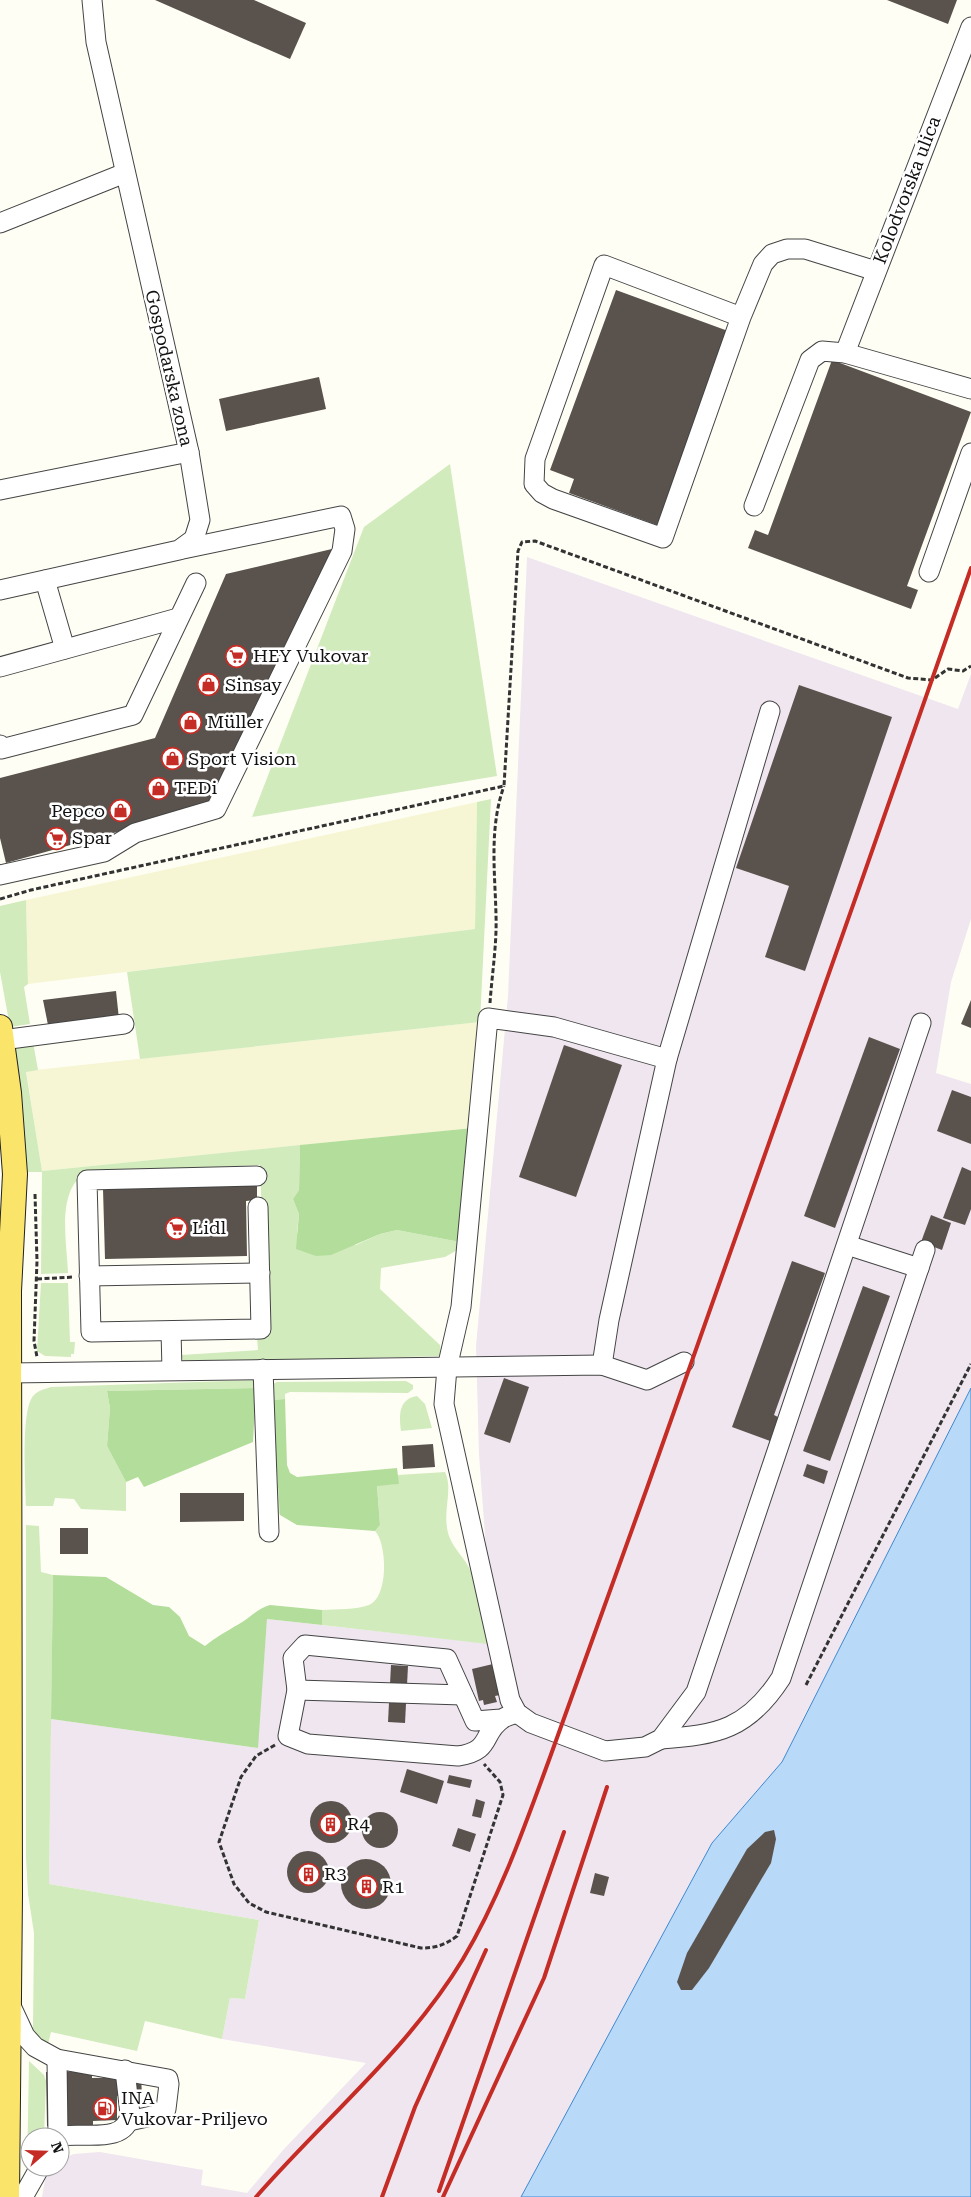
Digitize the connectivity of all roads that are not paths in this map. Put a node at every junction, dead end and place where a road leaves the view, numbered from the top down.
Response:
1 (92, 0) edge
2 (971, 26) edge
3 (125, 173) junction
4 (0, 223) edge
5 (876, 271) junction
6 (742, 317) junction
7 (845, 353) junction
8 (971, 389) edge
9 (189, 452) junction
10 (971, 453) edge
11 (0, 490) edge
12 (754, 506) dead end
13 (179, 550) junction
14 (930, 572) dead end
15 (45, 580) junction
16 (196, 583) dead end
17 (0, 590) edge
18 (178, 618) junction
19 (65, 649) junction
20 (0, 666) edge
21 (770, 711) dead end
22 (0, 745) edge
23 (0, 875) edge
24 (921, 1023) dead end
25 (124, 1024) dead end
26 (1, 1033) edge
27 (666, 1059) junction
28 (257, 1176) dead end
29 (258, 1207) dead end
30 (0, 1219) edge
31 (847, 1245) junction
32 (925, 1250) dead end
33 (919, 1268) junction
34 (260, 1273) junction
35 (89, 1276) junction
36 (9, 1291) junction
37 (171, 1331) junction
38 (684, 1362) dead end
39 (602, 1365) junction
40 (447, 1368) junction
41 (263, 1369) junction
42 (172, 1370) junction
43 (9, 1373) junction
44 (269, 1532) dead end
45 (5, 1598) edge
46 (297, 1690) junction
47 (463, 1695) junction
48 (509, 1716) junction
49 (661, 1739) junction
50 (10, 2005) junction
51 (58, 2059) junction
52 (125, 2070) junction
53 (129, 2121) junction
54 (57, 2127) edge
55 (70, 2136) edge
56 (34, 2177) edge
57 (7, 2197) edge
58 (23, 2197) edge

1 - 3 street, Gospodarska zona
2 - 5 street, Kolodvorska ulica
3 - 4 street
3 - 9 street, Gospodarska zona
5 - 6 street
5 - 7 street, Kolodvorska ulica
6 - 6 street
7 - 8 street
7 - 12 street
9 - 11 street
9 - 13 street, Gospodarska zona
10 - 14 street
13 - 15 street
13 - 23 street
15 - 17 street
15 - 19 street
16 - 18 street
18 - 19 street
18 - 22 street
19 - 20 street
21 - 27 street
24 - 31 street
25 - 26 street
26 - 36 main road
27 - 39 street
27 - 40 street
28 - 35 street
29 - 34 street
30 - 36 main road
31 - 33 street
31 - 49 street
32 - 33 street
33 - 49 street
34 - 35 street
34 - 37 street
35 - 37 street
36 - 43 main road
37 - 42 street
38 - 39 street
39 - 40 street
40 - 41 street
40 - 48 street
41 - 42 street
41 - 44 street
42 - 43 street
43 - 45 main road
45 - 50 main road
46 - 47 street
46 - 47 street
46 - 48 street
47 - 48 street
48 - 49 street
50 - 51 street
50 - 57 main road
51 - 52 street
51 - 54 street
52 - 53 street
52 - 53 street
53 - 55 street
56 - 58 street

